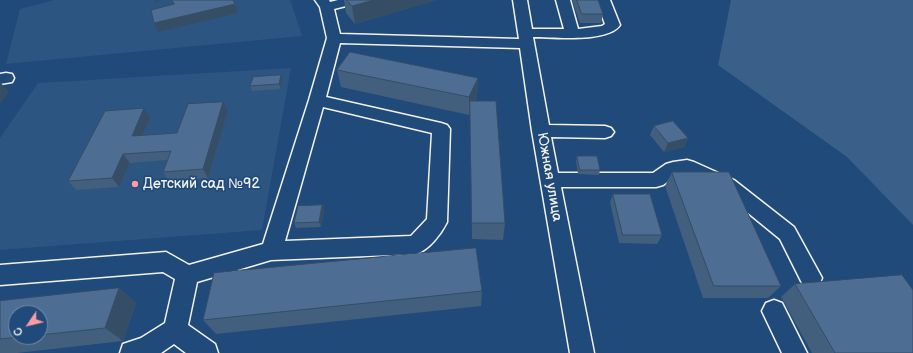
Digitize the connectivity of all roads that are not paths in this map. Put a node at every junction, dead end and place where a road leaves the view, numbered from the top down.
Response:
1 (353, 0) edge
2 (520, 0) edge
3 (563, 0) edge
4 (603, 0) edge
5 (325, 4) edge
6 (572, 33) junction
7 (334, 38) junction
8 (526, 38) junction
9 (317, 100) junction
10 (541, 131) junction
11 (605, 132) dead end
12 (550, 180) junction
13 (271, 251) junction
14 (0, 275) edge
15 (187, 275) junction
16 (811, 278) dead end
17 (774, 311) dead end
18 (175, 330) junction
19 (141, 352) edge
20 (206, 353) edge
21 (582, 353) edge
22 (795, 353) edge

1 - 5 street
2 - 8 street, Южная улица
3 - 6 street
4 - 6 street
5 - 7 street
6 - 8 street
7 - 8 street
7 - 9 street
8 - 10 street, Южная улица
9 - 13 street
9 - 13 street
10 - 11 street
10 - 12 street, Южная улица
12 - 16 street
12 - 21 street, Южная улица
13 - 15 street
14 - 15 street
15 - 18 street
17 - 22 street
18 - 19 street
18 - 20 street

